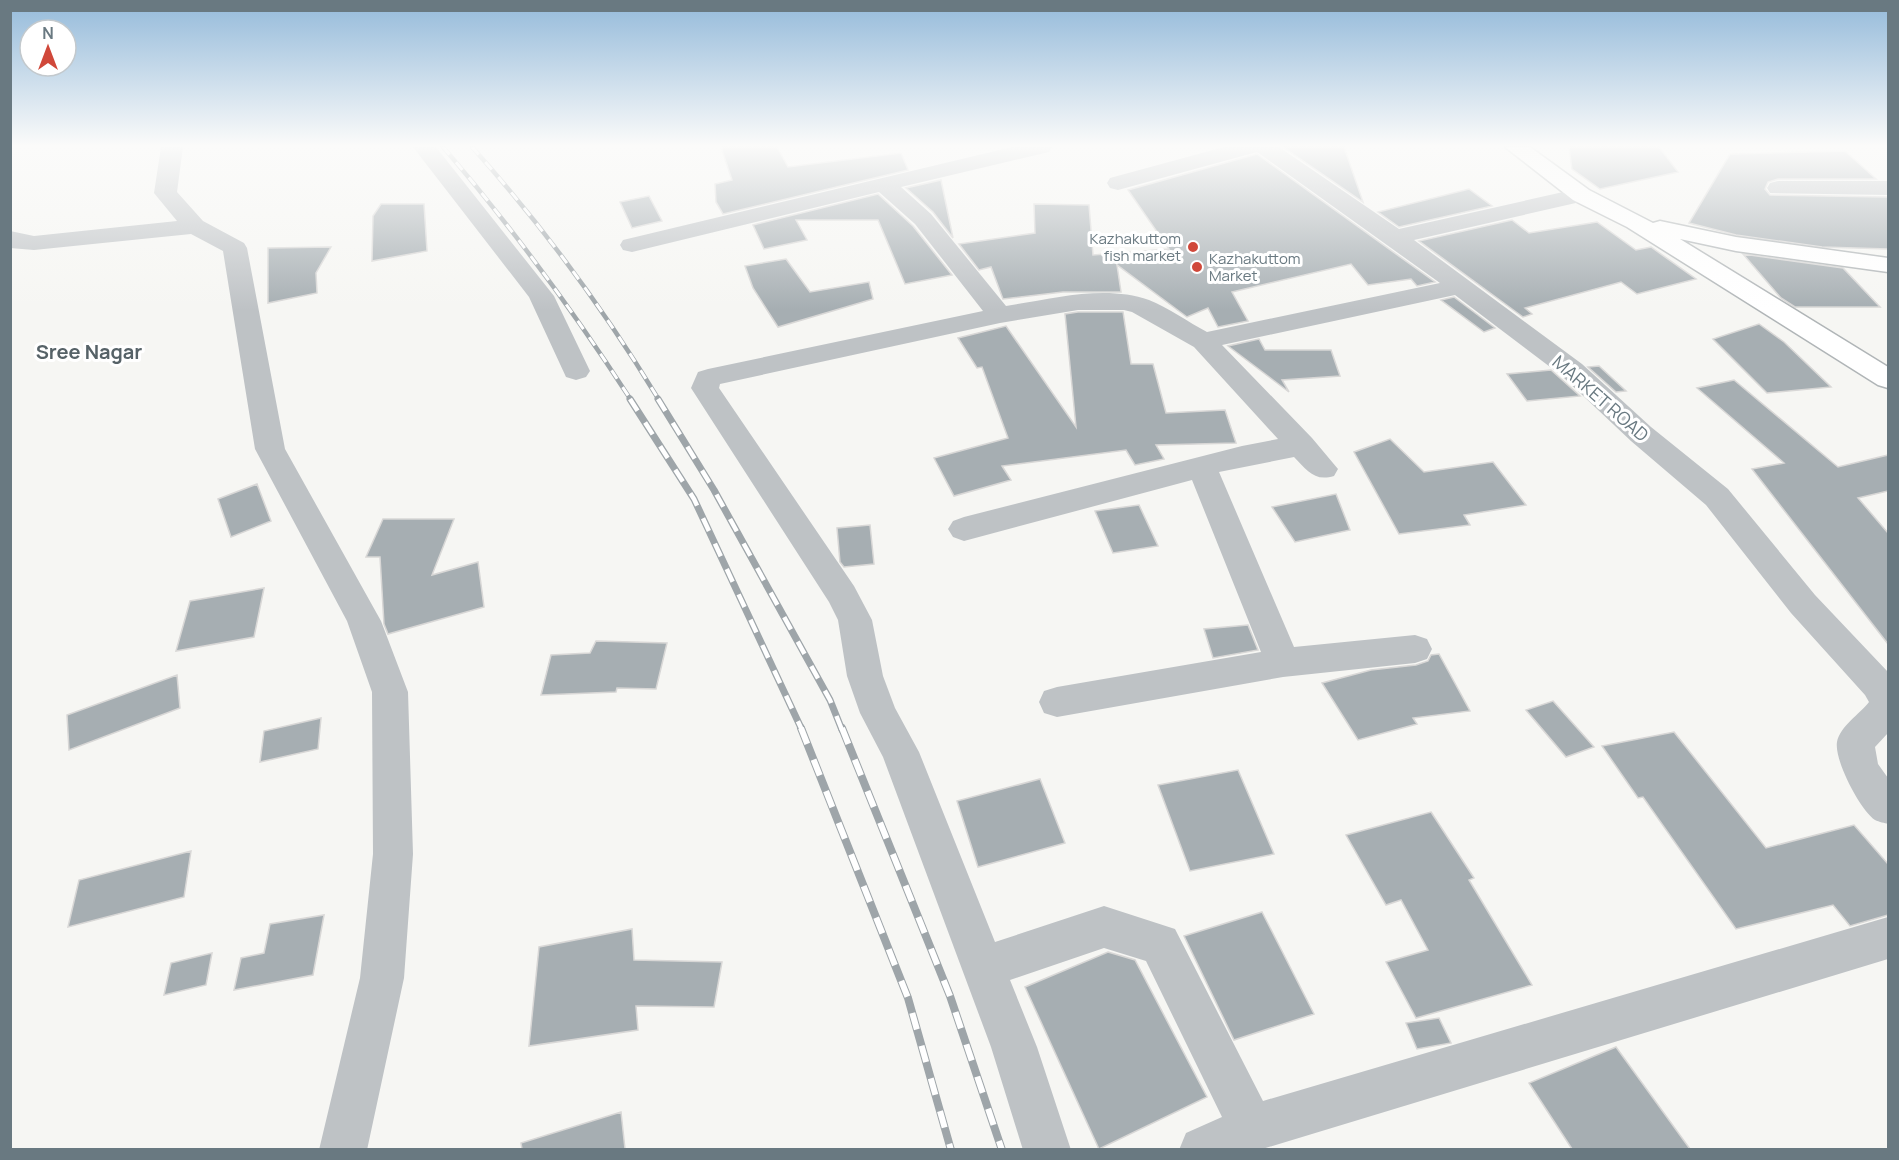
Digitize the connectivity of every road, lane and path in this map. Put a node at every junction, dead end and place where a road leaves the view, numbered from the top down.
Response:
1 (172, 201) edge
2 (467, 201) edge
3 (813, 201) edge
4 (903, 201) edge
5 (1343, 201) edge
6 (1554, 201) edge
7 (1593, 201) edge
8 (1635, 222) junction
9 (195, 226) junction
10 (1395, 237) junction
11 (10, 238) edge
12 (1736, 244) junction
13 (632, 245) dead end
14 (1888, 265) edge
15 (1460, 286) junction
16 (1751, 296) junction
17 (1000, 315) junction
18 (1203, 340) junction
19 (576, 371) dead end
20 (1888, 380) edge
21 (1302, 445) junction
22 (1202, 467) junction
23 (1323, 469) dead end
24 (964, 529) dead end
25 (1415, 649) dead end
26 (1283, 663) junction
27 (1057, 702) dead end
28 (1888, 703) edge
29 (1888, 807) edge
30 (1888, 938) edge
31 (983, 968) junction
32 (1252, 1128) junction
33 (344, 1149) edge
34 (1047, 1149) edge
35 (1203, 1149) edge

1 - 9 street
2 - 19 street
3 - 13 street
4 - 17 street
5 - 10 street, MARKET ROAD
6 - 10 street
7 - 8 main road
8 - 12 main road
8 - 16 main road
9 - 11 street
9 - 33 street
10 - 15 street, MARKET ROAD
12 - 14 main road
12 - 16 main road
15 - 18 street
15 - 28 street, MARKET ROAD
16 - 20 main road
17 - 18 street
17 - 31 street
18 - 21 street
21 - 22 street
21 - 23 street
22 - 24 street
22 - 26 street
25 - 26 street
26 - 27 street
28 - 29 street, MARKET ROAD
30 - 32 street
31 - 32 street
31 - 34 street
32 - 35 street

